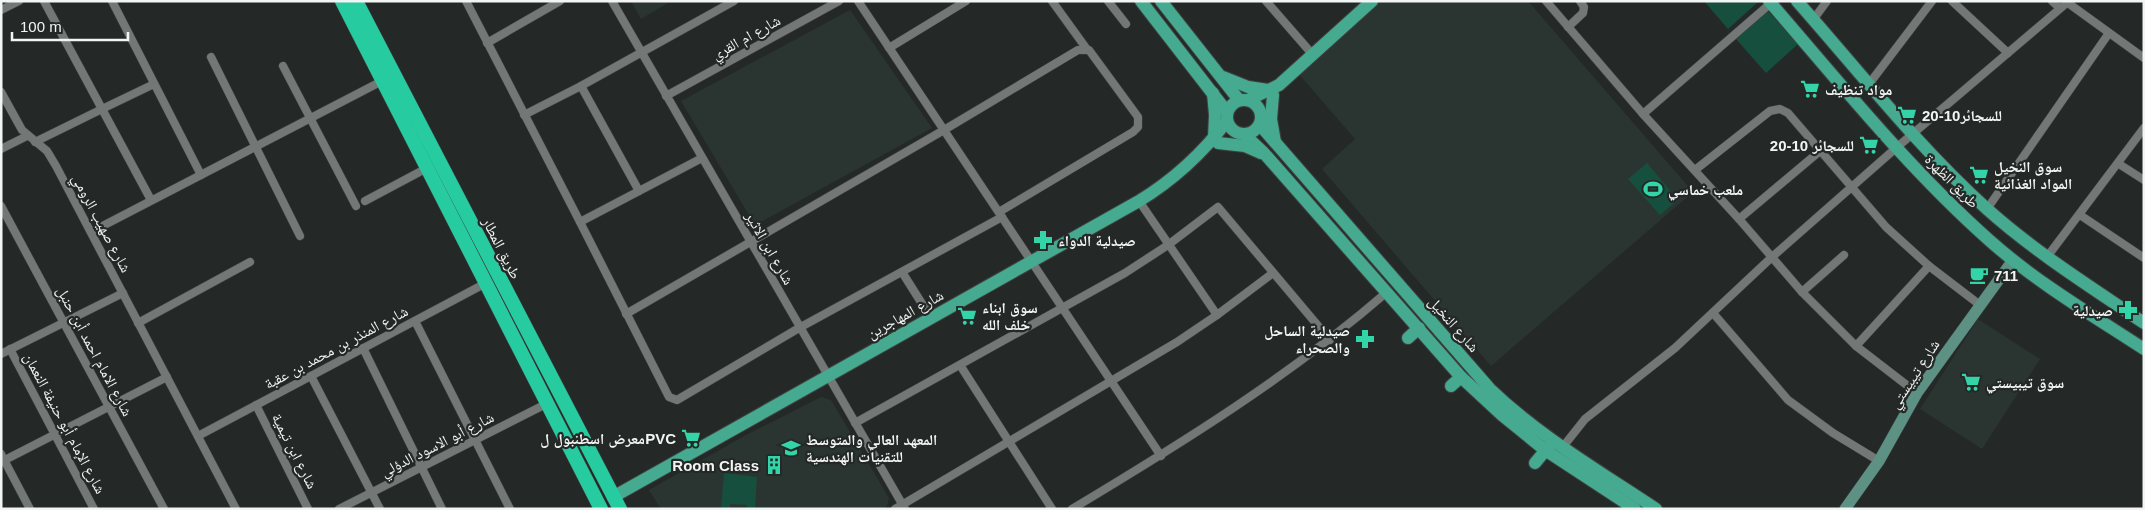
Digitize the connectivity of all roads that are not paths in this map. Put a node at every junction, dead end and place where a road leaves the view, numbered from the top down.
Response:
1 (19, 1) edge
2 (44, 1) edge
3 (112, 1) edge
4 (342, 1) edge
5 (356, 1) edge
6 (466, 1) edge
7 (560, 1) edge
8 (612, 1) edge
9 (734, 1) edge
10 (840, 1) edge
11 (858, 1) edge
12 (966, 1) edge
13 (1052, 1) edge
14 (1108, 1) edge
15 (1141, 1) edge
16 (1161, 1) edge
17 (1266, 1) edge
18 (1372, 1) edge
19 (1546, 1) edge
20 (1580, 1) edge
21 (1797, 1) edge
22 (1827, 1) edge
23 (1932, 1) edge
24 (1952, 1) edge
25 (2052, 1) edge
26 (1770, 2) edge
27 (2068, 2) edge
28 (2060, 8) junction
29 (1, 10) edge
30 (1813, 20) junction
31 (1126, 24) dead end
32 (1568, 27) junction
33 (2109, 33) junction
34 (487, 43) junction
35 (889, 48) junction
36 (1086, 48) junction
37 (641, 53) junction
38 (2008, 53) junction
39 (1313, 55) junction
40 (210, 57) dead end
41 (2144, 58) edge
42 (282, 66) dead end
43 (1220, 76) junction
44 (382, 81) junction
45 (154, 84) junction
46 (1869, 84) junction
47 (581, 86) junction
48 (1274, 90) junction
49 (1, 92) edge
50 (1213, 93) junction
51 (666, 96) junction
52 (1244, 100) junction
53 (102, 110) junction
54 (1643, 114) junction
55 (524, 115) junction
56 (1227, 116) junction
57 (310, 118) junction
58 (1260, 120) junction
59 (2144, 128) edge
60 (944, 130) junction
61 (1241, 134) junction
62 (1912, 135) junction
63 (27, 136) junction
64 (35, 142) junction
65 (1213, 143) junction
66 (1275, 143) junction
67 (255, 147) junction
68 (1896, 148) junction
69 (1, 149) edge
70 (1820, 152) junction
71 (702, 158) junction
72 (1269, 159) junction
73 (2119, 164) junction
74 (427, 168) junction
75 (1695, 170) junction
76 (201, 175) junction
77 (2144, 180) edge
78 (1852, 188) junction
79 (639, 192) junction
80 (151, 200) junction
81 (364, 201) dead end
82 (1139, 201) junction
83 (1, 206) edge
84 (356, 206) dead end
85 (1987, 209) junction
86 (1001, 215) junction
87 (2080, 215) junction
88 (1739, 218) junction
89 (580, 222) junction
90 (91, 232) junction
91 (300, 236) dead end
92 (750, 242) junction
93 (1168, 245) junction
94 (1844, 255) dead end
95 (1772, 257) junction
96 (2047, 257) junction
97 (2144, 258) edge
98 (2013, 260) junction
99 (1032, 261) junction
100 (250, 262) dead end
101 (1929, 266) junction
102 (902, 272) junction
103 (1273, 273) junction
104 (486, 283) junction
105 (1387, 292) junction
106 (1802, 292) junction
107 (123, 293) junction
108 (1980, 305) junction
109 (1062, 307) junction
110 (1713, 313) junction
111 (626, 314) junction
112 (1217, 315) junction
113 (931, 318) junction
114 (415, 321) junction
115 (64, 323) junction
116 (138, 323) junction
117 (2144, 323) edge
118 (799, 328) junction
119 (1418, 328) junction
120 (1408, 338) dead end
121 (1330, 340) junction
122 (1856, 346) junction
123 (363, 348) junction
124 (10, 349) junction
125 (2144, 349) edge
126 (1, 354) edge
127 (960, 365) junction
128 (311, 376) junction
129 (827, 376) junction
130 (167, 377) junction
131 (1461, 377) junction
132 (1110, 381) junction
133 (1451, 386) dead end
134 (1917, 393) junction
135 (548, 403) junction
136 (256, 405) junction
137 (109, 407) junction
138 (855, 423) junction
139 (55, 435) junction
140 (198, 436) junction
141 (475, 440) junction
142 (1008, 441) junction
143 (1553, 446) junction
144 (1160, 456) junction
145 (2, 459) edge
146 (1879, 461) junction
147 (1535, 463) dead end
148 (420, 468) junction
149 (372, 492) junction
150 (616, 503) edge
151 (900, 507) edge
152 (30, 509) edge
153 (94, 509) edge
154 (164, 509) edge
155 (236, 509) edge
156 (308, 509) edge
157 (339, 509) edge
158 (380, 509) edge
159 (442, 509) edge
160 (510, 509) edge
161 (601, 509) edge
162 (1052, 509) edge
163 (1072, 509) edge
164 (1635, 509) edge
165 (1656, 509) edge
166 (1846, 509) edge

1 - 29 street
2 - 53 street
3 - 45 street
4 - 44 highway, طريق المطار
5 - 150 highway, طريق المطار
6 - 34 street
7 - 34 street
8 - 37 street, شارع ابن الاثير
9 - 37 street
10 - 51 street, شارع ام القري
11 - 35 street
12 - 35 street
13 - 36 street
14 - 31 street
15 - 50 main road
16 - 43 main road
17 - 39 street
18 - 39 main road
19 - 32 street
20 - 32 street
21 - 30 main road, طريق الظهرة
22 - 30 street
23 - 46 street
24 - 38 street
25 - 28 street
26 - 54 street
26 - 68 main road, طريق الظهرة
27 - 28 street
27 - 33 street
28 - 38 street
30 - 46 main road, طريق الظهرة
32 - 54 street
33 - 41 street
33 - 85 street
34 - 55 street
35 - 60 street
36 - 60 street
36 - 86 street
37 - 47 street
37 - 51 street, شارع ابن الاثير
38 - 62 street
39 - 48 main road
40 - 67 street
42 - 57 street
43 - 48 main road
43 - 52 main road
44 - 57 street
44 - 74 highway, طريق المطار
45 - 53 street
45 - 76 street
46 - 62 main road, طريق الظهرة
47 - 55 street
47 - 79 street
48 - 52 main road
48 - 58 main road
48 - 66 main road
49 - 63 street, شارع صهيب الرومي
50 - 56 main road
50 - 65 main road
51 - 71 street, شارع ابن الاثير
52 - 56 main road
52 - 58 main road
53 - 64 street
53 - 80 street
54 - 75 street
55 - 89 street
56 - 61 main road
56 - 65 main road, شارع المهاجرين
57 - 67 street
57 - 84 street
58 - 61 main road
58 - 66 main road, شارع النخيل
59 - 73 street
60 - 86 street
60 - 92 street
61 - 65 main road, شارع المهاجرين
61 - 72 main road, شارع النخيل
62 - 68 street
62 - 85 main road, طريق الظهرة
63 - 64 street, شارع صهيب الرومي
63 - 69 street
64 - 90 street, شارع صهيب الرومي
65 - 72 main road
65 - 82 main road, شارع المهاجرين
66 - 143 main road, شارع النخيل
67 - 76 street
67 - 91 street
68 - 78 street
68 - 98 main road, طريق الظهرة
70 - 75 street
70 - 78 street
70 - 88 street
71 - 79 street
71 - 92 street, شارع ابن الاثير
72 - 105 main road, شارع النخيل
73 - 77 street
73 - 87 street
74 - 81 street
74 - 104 highway, طريق المطار
75 - 88 street
76 - 80 street
78 - 95 street
78 - 101 street
79 - 89 street
80 - 90 street
82 - 93 street
82 - 99 main road, شارع المهاجرين
83 - 115 street, شارع الامام احمد أبن حنبل
85 - 96 main road, طريق الظهرة
86 - 99 street
86 - 102 street
87 - 96 street
87 - 97 street
88 - 95 street
89 - 111 street
90 - 107 street, شارع صهيب الرومي
92 - 111 street
92 - 118 street, شارع ابن الاثير
93 - 103 street
93 - 109 street
93 - 112 street
94 - 106 street
95 - 106 street
95 - 110 street
96 - 117 main road, طريق الظهرة
98 - 108 main road, شارع تيبيستي
98 - 125 main road, طريق الظهرة
99 - 109 street
99 - 113 main road, شارع المهاجرين
100 - 116 street
101 - 108 street
101 - 122 street
102 - 113 street
102 - 118 street
103 - 112 street
103 - 121 street
104 - 114 street, شارع المنذر بن محمد بن عقبة
104 - 135 highway, طريق المطار
105 - 119 main road, شارع النخيل
105 - 121 street
106 - 122 street
107 - 115 street
107 - 116 street, شارع صهيب الرومي
108 - 134 main road, شارع تيبيستي
109 - 127 street
109 - 132 street
110 - 143 street
110 - 146 street
111 - 118 street
112 - 132 street
113 - 129 main road, شارع المهاجرين
114 - 123 street, شارع المنذر بن محمد بن عقبة
114 - 141 street
115 - 124 street
115 - 137 street, شارع الامام احمد أبن حنبل
116 - 130 street, شارع صهيب الرومي
118 - 129 street, شارع ابن الاثير
119 - 120 main road
119 - 131 main road, شارع النخيل
121 - 144 street
122 - 134 street
123 - 128 street, شارع المنذر بن محمد بن عقبة
123 - 148 street
124 - 126 street
124 - 139 street, شارع الإمام أبو حنيفة النعمان
127 - 138 street
127 - 142 street
128 - 136 street, شارع المنذر بن محمد بن عقبة
128 - 149 street
129 - 138 street, شارع ابن الاثير
129 - 150 main road, شارع المهاجرين
130 - 137 street
130 - 140 street, شارع صهيب الرومي
131 - 133 main road
131 - 143 main road, شارع النخيل
132 - 142 street
132 - 144 street
134 - 146 main road, شارع تيبيستي
135 - 141 street, شارع أبو الاسود الدؤلي
135 - 161 highway, طريق المطار
136 - 140 street, شارع المنذر بن محمد بن عقبة
136 - 156 street, شارع ابن تيمية
137 - 139 street
137 - 154 street, شارع الامام احمد أبن حنبل
138 - 151 street, شارع ابن الاثير
139 - 145 street
139 - 153 street, شارع الإمام أبو حنيفة النعمان
140 - 155 street
141 - 148 street, شارع أبو الاسود الدؤلي
141 - 160 street
142 - 151 street
142 - 162 street
143 - 147 main road
143 - 164 main road, شارع النخيل
143 - 165 main road, شارع النخيل
144 - 163 street
145 - 152 street
146 - 166 main road, شارع تيبيستي
148 - 149 street, شارع أبو الاسود الدؤلي
148 - 159 street
149 - 157 street, شارع أبو الاسود الدؤلي
149 - 158 street

